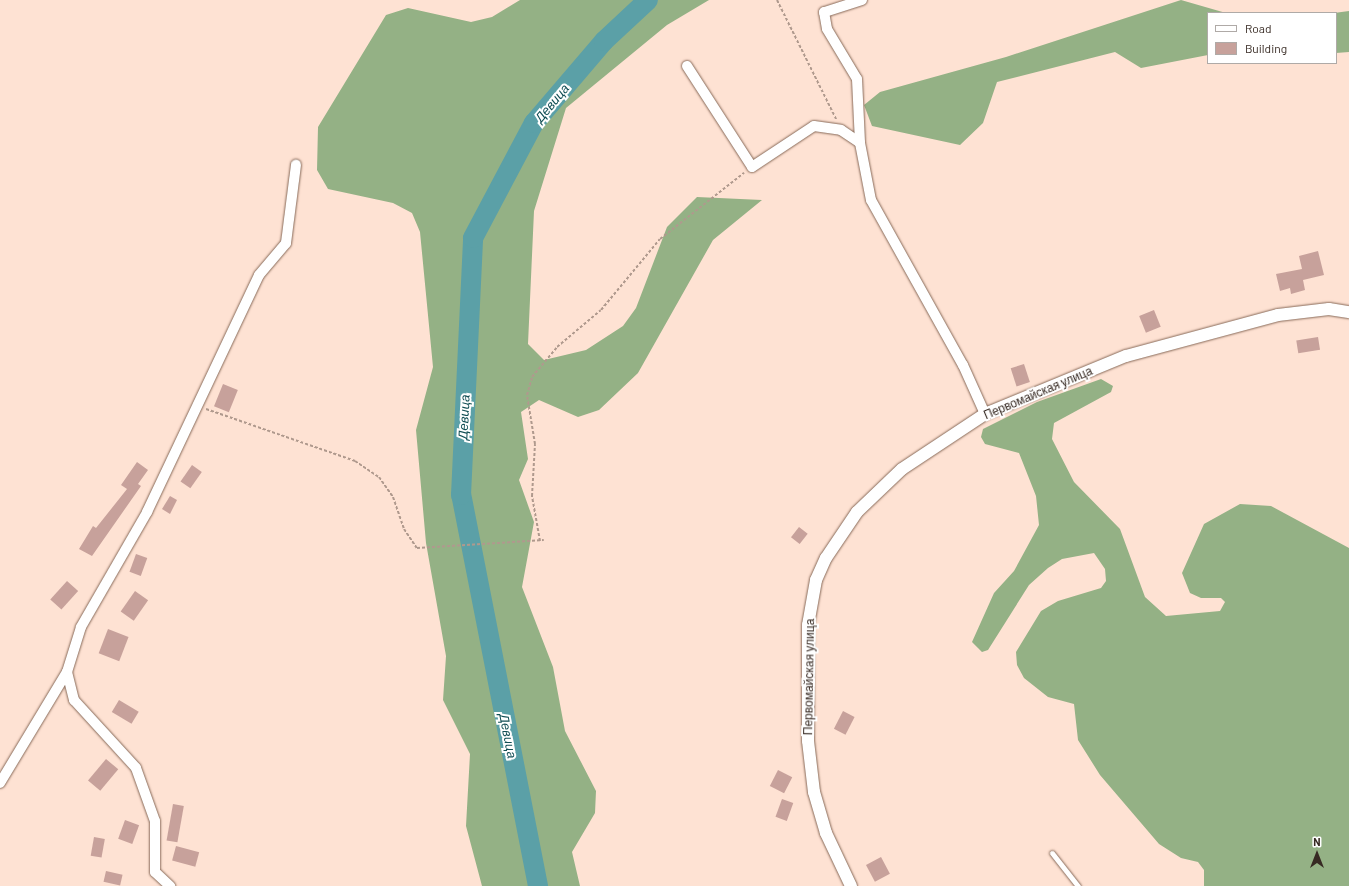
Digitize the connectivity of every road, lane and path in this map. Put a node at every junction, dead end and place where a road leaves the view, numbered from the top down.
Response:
1 (777, 0) edge
2 (862, 0) edge
3 (687, 66) dead end
4 (842, 130) junction
5 (860, 142) junction
6 (296, 165) dead end
7 (752, 167) junction
8 (1349, 312) edge
9 (199, 406) junction
10 (985, 414) junction
11 (544, 540) dead end
12 (540, 541) junction
13 (67, 672) junction
14 (0, 783) edge
15 (1052, 853) dead end
16 (170, 886) edge
17 (851, 886) edge
18 (1078, 886) edge

1 - 4 path
2 - 5 street
3 - 7 street
4 - 5 street
4 - 7 street
5 - 10 street
6 - 9 street
7 - 12 path
8 - 10 street, Первомайская улица
9 - 12 path
9 - 13 street
10 - 17 street, Первомайская улица
11 - 12 path
13 - 14 street
13 - 16 street
15 - 18 lane

